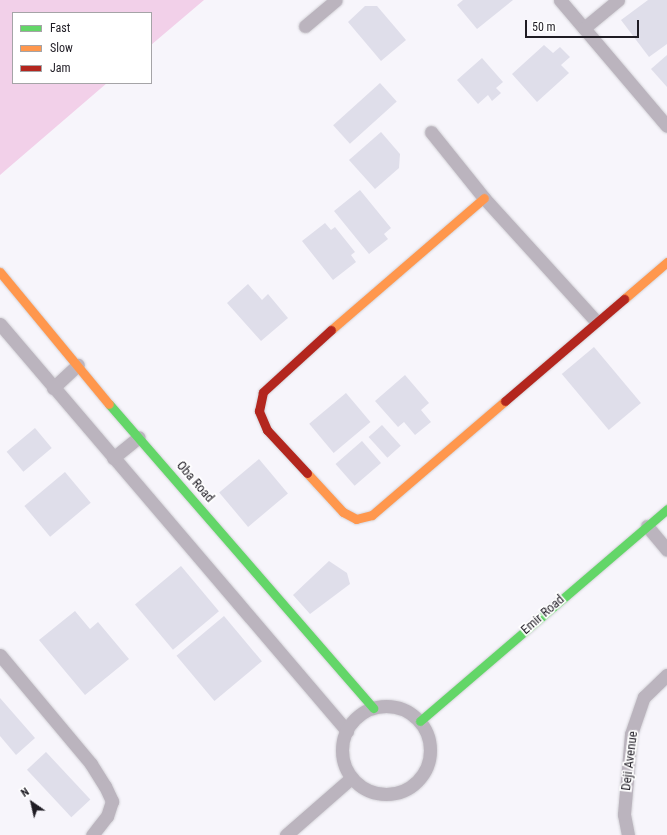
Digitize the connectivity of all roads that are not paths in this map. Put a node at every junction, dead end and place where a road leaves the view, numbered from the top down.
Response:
1 (336, 0) edge
2 (560, 0) edge
3 (618, 0) edge
4 (305, 26) dead end
5 (584, 28) junction
6 (667, 126) edge
7 (431, 132) dead end
8 (484, 198) junction
9 (667, 262) edge
10 (0, 272) edge
11 (596, 321) junction
12 (0, 324) edge
13 (78, 365) junction
14 (53, 388) junction
15 (139, 437) junction
16 (112, 458) junction
17 (667, 509) edge
18 (647, 526) junction
19 (667, 550) edge
20 (0, 655) edge
21 (667, 675) edge
22 (373, 708) junction
23 (420, 721) junction
24 (346, 731) junction
25 (352, 778) junction
26 (92, 835) edge
27 (286, 835) edge
28 (628, 835) edge

1 - 4 street
2 - 5 street
3 - 5 street
5 - 6 street
7 - 8 street
8 - 11 street
8 - 11 street
9 - 11 street
10 - 13 street, Oba Road
12 - 14 street
13 - 14 street
13 - 15 street, Oba Road
14 - 16 street
15 - 16 street
15 - 22 street, Oba Road
16 - 24 street
17 - 18 street, Emir Road
18 - 19 street
18 - 23 street, Emir Road
20 - 26 street
21 - 28 street, Deji Avenue
22 - 23 street
22 - 24 street
23 - 25 street
24 - 25 street
25 - 27 street

